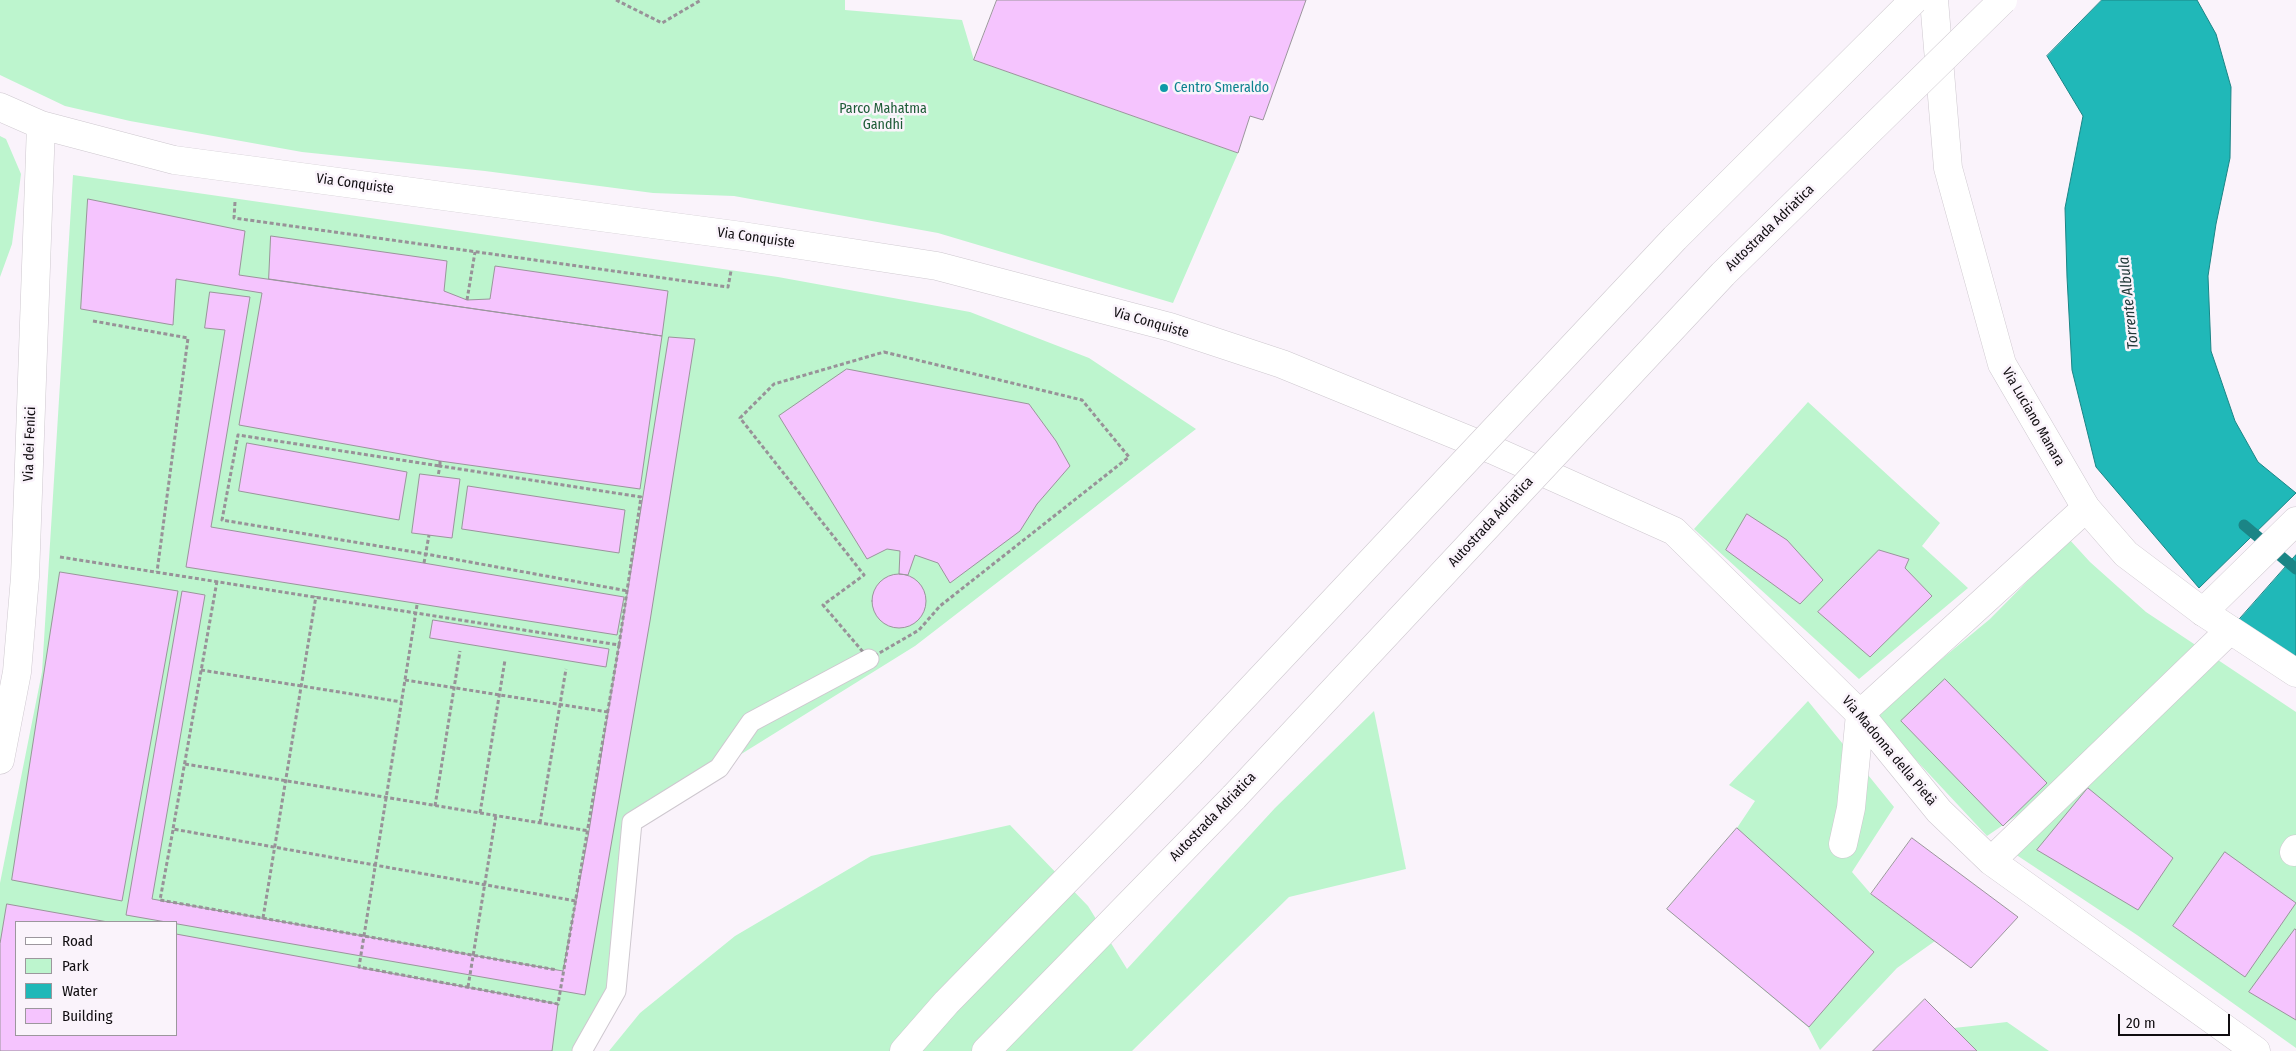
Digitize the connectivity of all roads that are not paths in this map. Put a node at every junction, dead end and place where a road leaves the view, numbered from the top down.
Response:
1 (1914, 0) edge
2 (1934, 0) edge
3 (2003, 0) edge
4 (0, 107) edge
5 (41, 125) junction
6 (1492, 450) joint
7 (2086, 508) junction
8 (2296, 521) edge
9 (2202, 612) junction
10 (2230, 630) junction
11 (869, 659) road end
12 (2296, 673) edge
13 (1860, 714) junction
14 (0, 760) edge
15 (1843, 844) dead end
16 (1990, 861) junction
17 (582, 1051) edge
18 (904, 1051) edge
19 (986, 1051) edge
20 (2256, 1051) edge

1 - 18 main road, bridge
2 - 7 main road, Via Luciano Manara
3 - 19 main road, Autostrada Adriatica, bridge
4 - 5 main road, Via Conquiste
5 - 6 main road, Via Conquiste
5 - 14 main road, Via dei Fenici
6 - 13 main road, Via Madonna della Pietà
7 - 9 main road, Via Luciano Manara
7 - 13 main road
8 - 9 main road
9 - 10 main road, Via Luciano Manara
10 - 12 main road, Via Luciano Manara
10 - 16 main road
11 - 17 lane
13 - 15 main road
13 - 16 main road, Via Madonna della Pietà
16 - 20 main road, Via Madonna della Pietà

